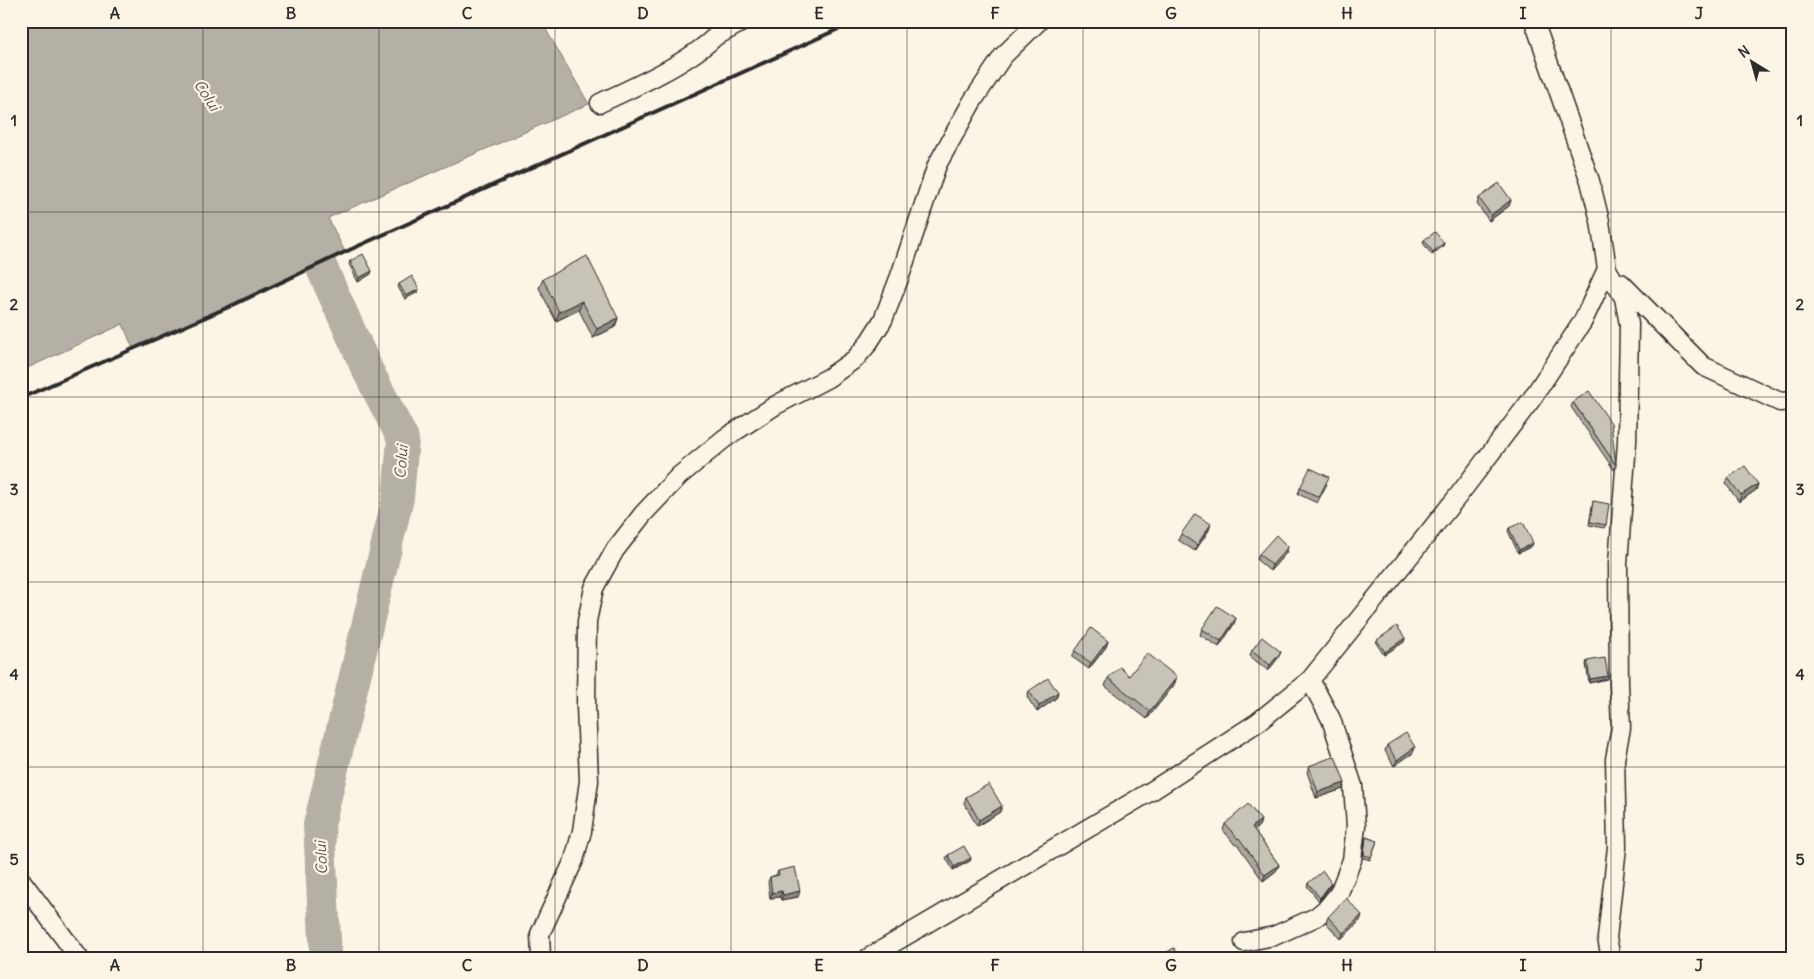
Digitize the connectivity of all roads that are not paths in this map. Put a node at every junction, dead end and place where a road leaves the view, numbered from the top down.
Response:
1 (728, 21) edge
2 (744, 21) edge
3 (1039, 21) edge
4 (1534, 21) edge
5 (717, 36) junction
6 (600, 103) dead end
7 (1607, 269) junction
8 (1793, 401) edge
9 (1310, 680) junction
10 (21, 880) edge
11 (1244, 942) dead end
12 (78, 958) edge
13 (541, 958) edge
14 (868, 958) edge
15 (1610, 958) edge

1 - 5 street
2 - 5 street
3 - 13 street
4 - 7 street
5 - 6 street
7 - 8 street
7 - 9 street
7 - 15 street
9 - 11 street
9 - 14 street
10 - 12 street

